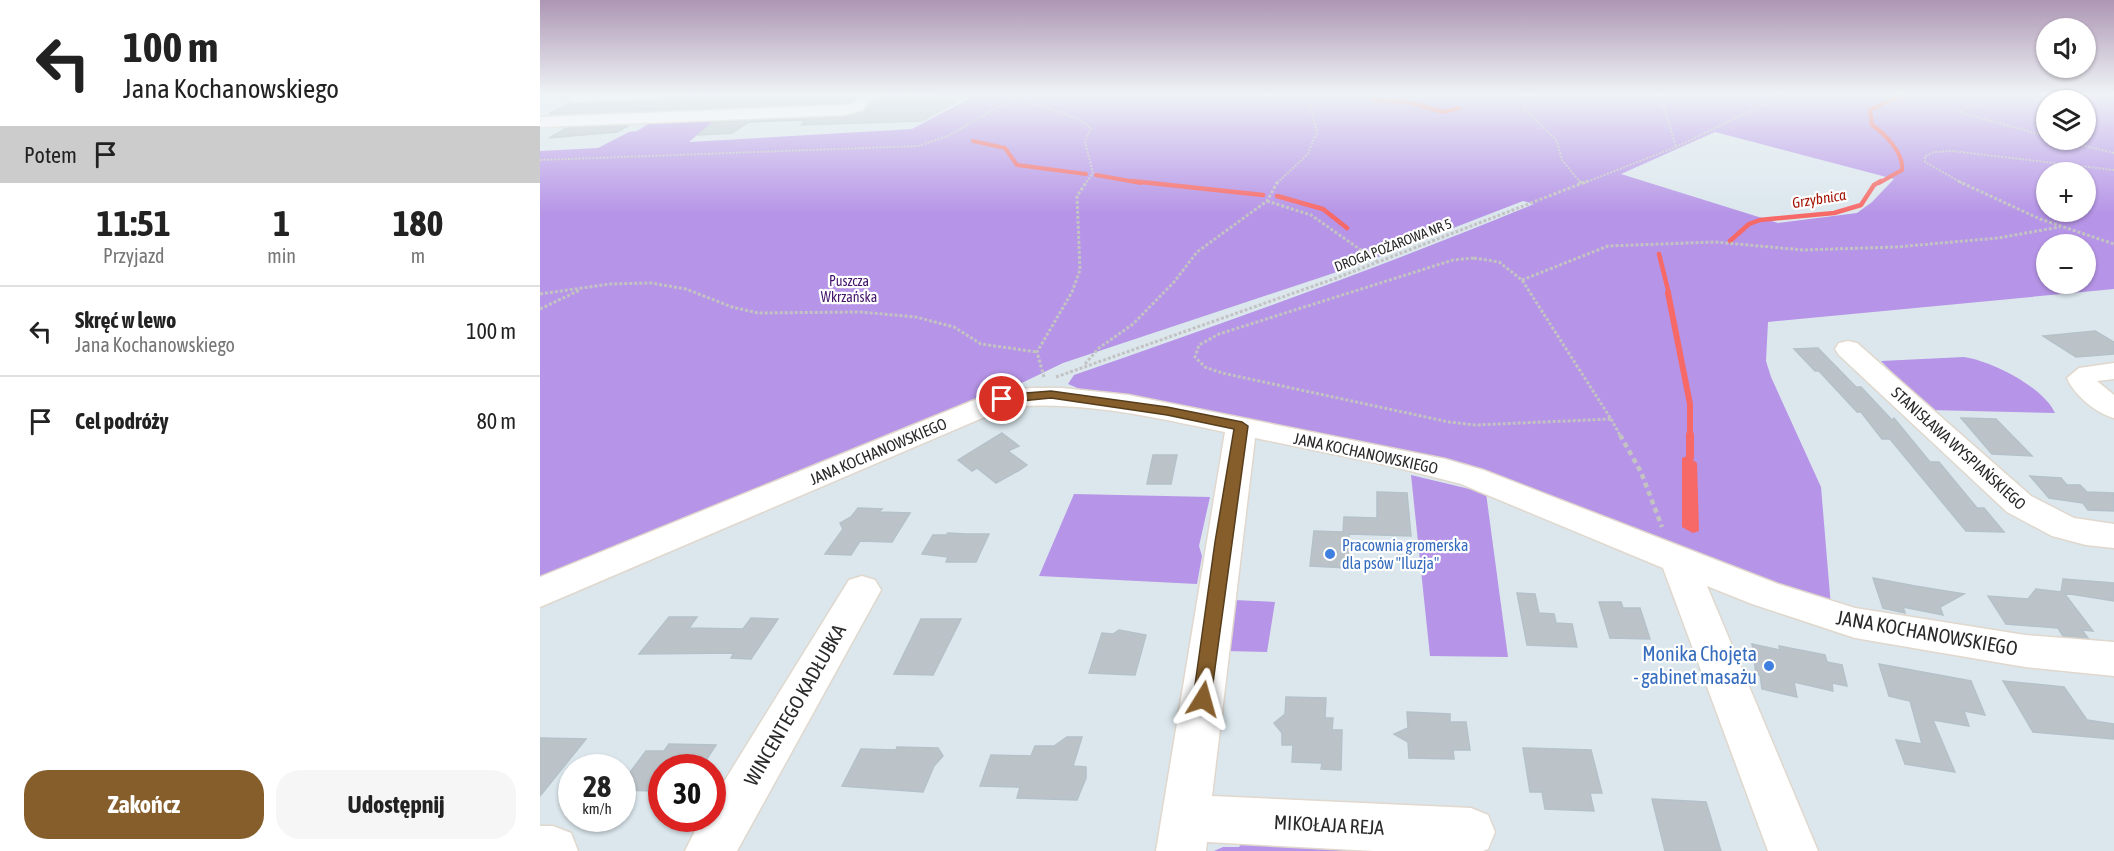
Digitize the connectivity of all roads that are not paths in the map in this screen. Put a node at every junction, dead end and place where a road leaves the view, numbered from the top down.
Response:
1 (1848, 349) dead end
2 (2114, 371) edge
3 (2114, 409) edge
4 (1242, 426) junction
5 (2114, 536) edge
6 (1678, 560) junction
7 (861, 590) dead end
8 (540, 593) edge
9 (2114, 659) edge
10 (1471, 832) dead end
11 (1183, 834) edge
12 (540, 851) edge
13 (553, 851) edge
14 (710, 851) edge
15 (1793, 851) edge

1 - 5 street, STANISŁAWA WYSPIAŃSKIEGO
2 - 3 street
4 - 6 street, JANA KOCHANOWSKIEGO
4 - 8 street, JANA KOCHANOWSKIEGO
4 - 11 street, MIKOŁAJA REJA
6 - 9 street, JANA KOCHANOWSKIEGO
6 - 15 street
7 - 14 street, WINCENTEGO KADŁUBKA
10 - 11 street, MIKOŁAJA REJA
12 - 13 street

